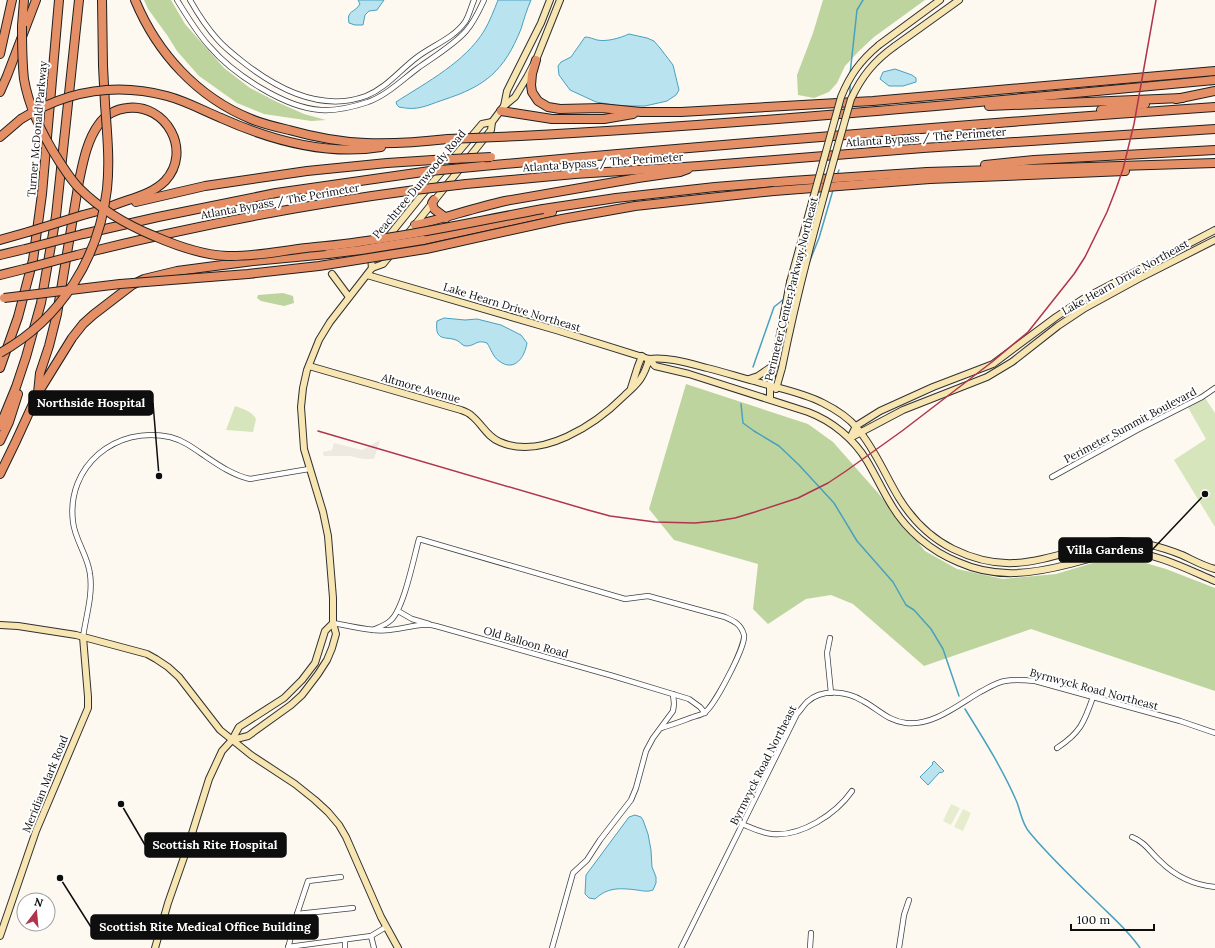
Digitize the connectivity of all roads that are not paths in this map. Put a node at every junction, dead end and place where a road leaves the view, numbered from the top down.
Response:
1 (12, 0) edge
2 (24, 0) edge
3 (36, 0) edge
4 (59, 0) edge
5 (79, 0) edge
6 (102, 0) edge
7 (135, 0) edge
8 (177, 0) edge
9 (190, 0) edge
10 (474, 0) edge
11 (484, 0) edge
12 (550, 0) edge
13 (560, 0) edge
14 (940, 0) edge
15 (959, 0) edge
16 (0, 54) edge
17 (536, 60) junction
18 (1215, 71) edge
19 (1215, 80) edge
20 (1215, 91) edge
21 (0, 92) edge
22 (1182, 98) junction
23 (944, 106) junction
24 (1215, 107) edge
25 (503, 108) junction
26 (642, 112) junction
27 (1079, 117) junction
28 (492, 122) junction
29 (1215, 129) edge
30 (0, 137) edge
31 (403, 143) junction
32 (1215, 150) edge
33 (517, 162) junction
34 (1215, 163) edge
35 (699, 166) junction
36 (927, 172) junction
37 (675, 192) junction
38 (434, 200) junction
39 (105, 209) junction
40 (446, 218) junction
41 (415, 225) junction
42 (1215, 230) edge
43 (0, 240) edge
44 (1215, 240) edge
45 (0, 255) edge
46 (372, 268) junction
47 (332, 274) dead end
48 (0, 275) edge
49 (368, 275) junction
50 (349, 297) junction
51 (2, 299) edge
52 (34, 330) junction
53 (0, 353) edge
54 (642, 356) junction
55 (312, 358) junction
56 (649, 359) junction
57 (774, 365) junction
58 (309, 366) junction
59 (0, 368) edge
60 (322, 370) junction
61 (748, 379) junction
62 (770, 386) junction
63 (777, 387) junction
64 (1215, 388) edge
65 (630, 390) junction
66 (38, 392) junction
67 (770, 399) junction
68 (0, 426) edge
69 (856, 426) junction
70 (861, 433) junction
71 (850, 438) junction
72 (0, 441) edge
73 (309, 469) junction
74 (0, 474) edge
75 (1052, 477) dead end
76 (1215, 569) edge
77 (1215, 581) edge
78 (398, 611) junction
79 (333, 623) junction
80 (0, 625) edge
81 (433, 625) junction
82 (372, 630) junction
83 (83, 637) junction
84 (830, 638) dead end
85 (832, 693) junction
86 (673, 694) junction
87 (1093, 697) junction
88 (705, 713) junction
89 (661, 728) junction
90 (1215, 733) edge
91 (232, 740) junction
92 (1056, 748) dead end
93 (852, 791) dead end
94 (742, 824) junction
95 (1132, 837) dead end
96 (342, 877) dead end
97 (1215, 887) edge
98 (909, 900) dead end
99 (353, 908) dead end
100 (297, 914) junction
101 (386, 927) junction
102 (812, 933) dead end
103 (0, 936) edge
104 (371, 936) junction
105 (345, 940) junction
106 (155, 948) edge
107 (288, 948) edge
108 (345, 948) edge
109 (374, 948) edge
110 (398, 948) edge
111 (552, 948) edge
112 (681, 948) edge
113 (810, 948) edge
114 (899, 948) edge

1 - 16 highway
2 - 37 highway, bridge
3 - 21 highway
4 - 59 highway, Turner McDonald Parkway
5 - 52 highway
6 - 53 highway, bridge
7 - 31 highway
8 - 11 street
9 - 10 street
12 - 25 main road, Peachtree Dunwoody Road
13 - 17 main road, Peachtree Dunwoody Road
14 - 57 main road, Perimeter Center Parkway Northeast, bridge
15 - 63 main road, Perimeter Center Parkway Northeast, bridge
17 - 25 main road, Peachtree Dunwoody Road
17 - 26 highway
18 - 26 highway
19 - 23 highway
20 - 22 highway
22 - 23 highway
22 - 27 highway
23 - 31 highway, bridge
24 - 27 highway, Atlanta Bypass / The Perimeter
25 - 26 highway
25 - 28 main road, Peachtree Dunwoody Road
27 - 33 highway, Atlanta Bypass / The Perimeter
28 - 38 main road, Peachtree Dunwoody Road
28 - 46 main road, Peachtree Dunwoody Road
29 - 35 highway, Atlanta Bypass / The Perimeter
30 - 31 highway, bridge
32 - 36 highway
33 - 39 highway, bridge
33 - 45 highway, Atlanta Bypass / The Perimeter, bridge
34 - 36 highway
34 - 51 highway, bridge
35 - 40 highway
35 - 48 highway, Atlanta Bypass / The Perimeter, bridge
36 - 37 highway, bridge
37 - 66 highway, bridge
38 - 40 highway
38 - 41 main road, Peachtree Dunwoody Road
39 - 43 highway, bridge
39 - 66 highway
40 - 41 highway
41 - 46 main road, Peachtree Dunwoody Road
42 - 69 main road, Lake Hearn Drive Northeast
44 - 70 main road, Lake Hearn Drive Northeast
46 - 49 main road, Peachtree Dunwoody Road
47 - 50 main road
49 - 50 main road, Peachtree Dunwoody Road
49 - 54 main road, Lake Hearn Drive Northeast
50 - 55 main road, Peachtree Dunwoody Road
52 - 68 highway
52 - 72 highway
54 - 56 main road, Lake Hearn Drive Northeast
54 - 65 main road
55 - 58 main road, Peachtree Dunwoody Road
55 - 60 main road
56 - 61 main road, Lake Hearn Drive Northeast
56 - 65 main road, Altmore Avenue
56 - 67 main road, Lake Hearn Drive Northeast
57 - 61 main road
57 - 62 main road, Perimeter Center Parkway Northeast
58 - 60 main road, Altmore Avenue
58 - 73 main road, Peachtree Dunwoody Road
60 - 65 main road, Altmore Avenue
61 - 62 main road, Lake Hearn Drive Northeast
62 - 63 main road, Lake Hearn Drive Northeast
62 - 67 main road, Perimeter Center Parkway Northeast
63 - 67 main road, Perimeter Center Parkway Northeast
63 - 69 main road, Lake Hearn Drive Northeast
64 - 75 street, Perimeter Summit Boulevard
66 - 74 highway
67 - 71 main road, Lake Hearn Drive Northeast
69 - 70 main road, Lake Hearn Drive Northeast
69 - 71 main road
70 - 71 main road, Lake Hearn Drive Northeast
70 - 76 main road, Lake Hearn Drive Northeast
71 - 77 main road, Lake Hearn Drive Northeast
73 - 79 main road, Peachtree Dunwoody Road
73 - 83 street
78 - 81 street
78 - 82 street
78 - 88 street
79 - 82 street, Old Balloon Road
79 - 91 main road
79 - 91 main road, Peachtree Dunwoody Road
80 - 83 main road
81 - 82 street, Old Balloon Road
81 - 86 street, Old Balloon Road
83 - 91 main road
83 - 103 main road, Meridian Mark Road
84 - 85 street
85 - 87 street, Byrnwyck Road Northeast
85 - 94 street, Byrnwyck Road Northeast
86 - 88 street, Old Balloon Road
86 - 89 street
87 - 90 street, Byrnwyck Road Northeast
87 - 92 street
88 - 89 street
89 - 111 street
91 - 101 main road
91 - 106 main road
93 - 94 street
94 - 112 street, Byrnwyck Road Northeast
95 - 97 street
96 - 100 street
98 - 114 street
99 - 100 street
100 - 107 street
101 - 104 street
101 - 110 main road
102 - 113 street
104 - 105 street
104 - 109 street
105 - 107 street
105 - 108 street

